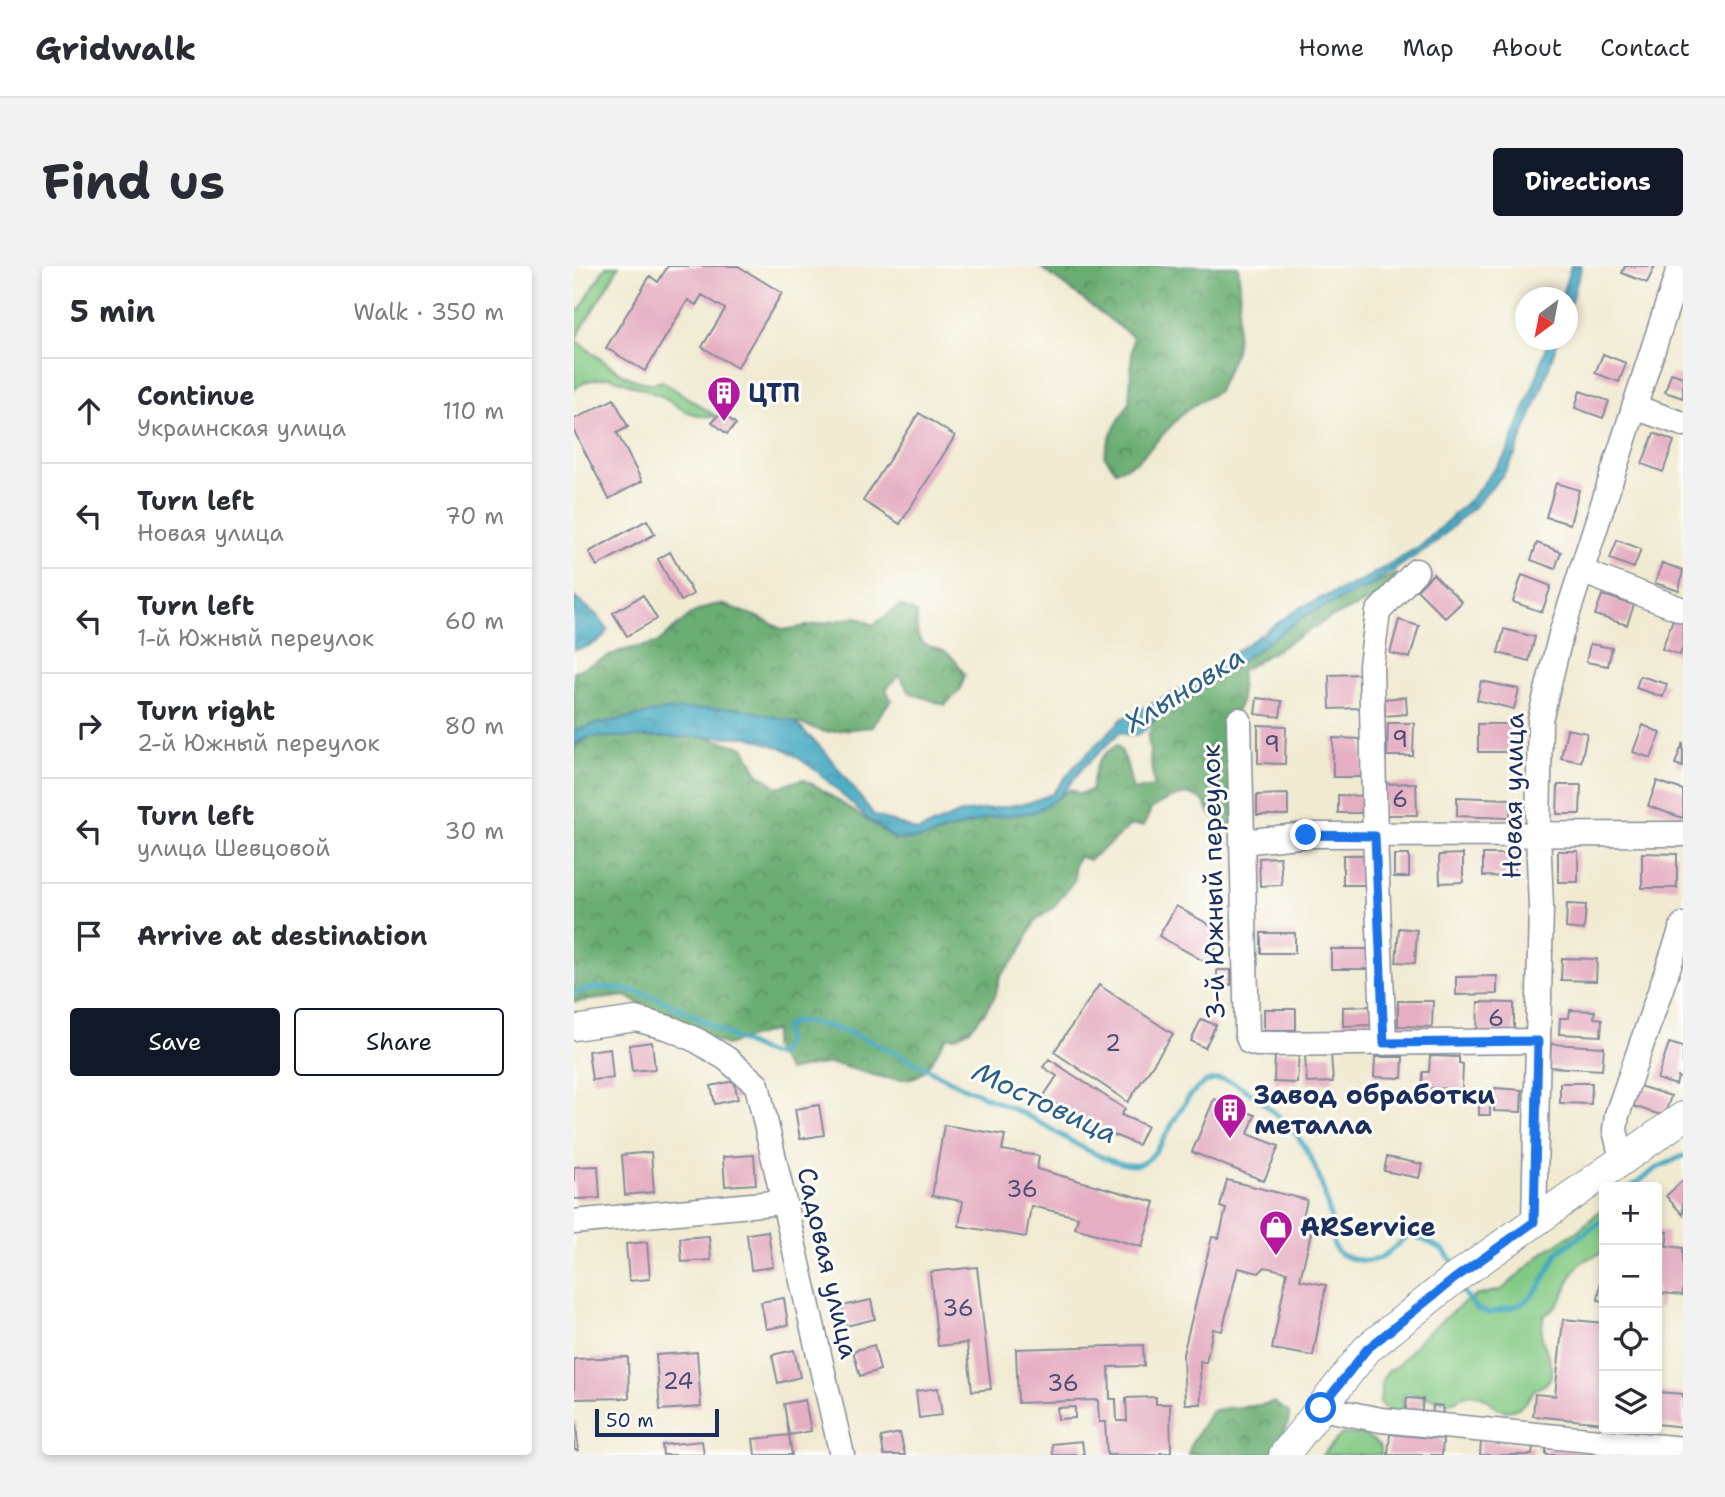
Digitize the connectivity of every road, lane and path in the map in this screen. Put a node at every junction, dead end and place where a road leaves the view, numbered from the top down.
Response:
1 (1680, 266) edge
2 (1634, 407) junction
3 (1683, 424) edge
4 (1416, 571) dead end
5 (1581, 571) junction
6 (1683, 610) edge
7 (1239, 720) dead end
8 (1538, 833) junction
9 (1683, 834) edge
10 (1375, 836) junction
11 (1242, 842) junction
12 (1683, 925) edge
13 (574, 1028) edge
14 (1538, 1041) junction
15 (1384, 1043) junction
16 (1683, 1117) edge
17 (1622, 1159) junction
18 (783, 1202) junction
19 (574, 1222) edge
20 (1534, 1222) junction
21 (1321, 1408) junction
22 (1683, 1449) edge
23 (842, 1455) edge
24 (1284, 1455) edge

1 - 2 street, Новая улица
2 - 3 street
2 - 5 street, Новая улица
4 - 10 street
5 - 6 street
5 - 8 street, Новая улица
7 - 11 street, 3-й Южный переулок
8 - 9 street
8 - 10 street
8 - 14 street, Новая улица
10 - 11 street
10 - 15 street
11 - 15 street, 3-й Южный переулок
12 - 17 street
13 - 18 street, Садовая улица
14 - 15 street
14 - 20 street, Новая улица
16 - 17 main road
17 - 20 main road
18 - 19 street
18 - 23 street, Садовая улица
20 - 21 main road
21 - 22 street
21 - 24 main road

